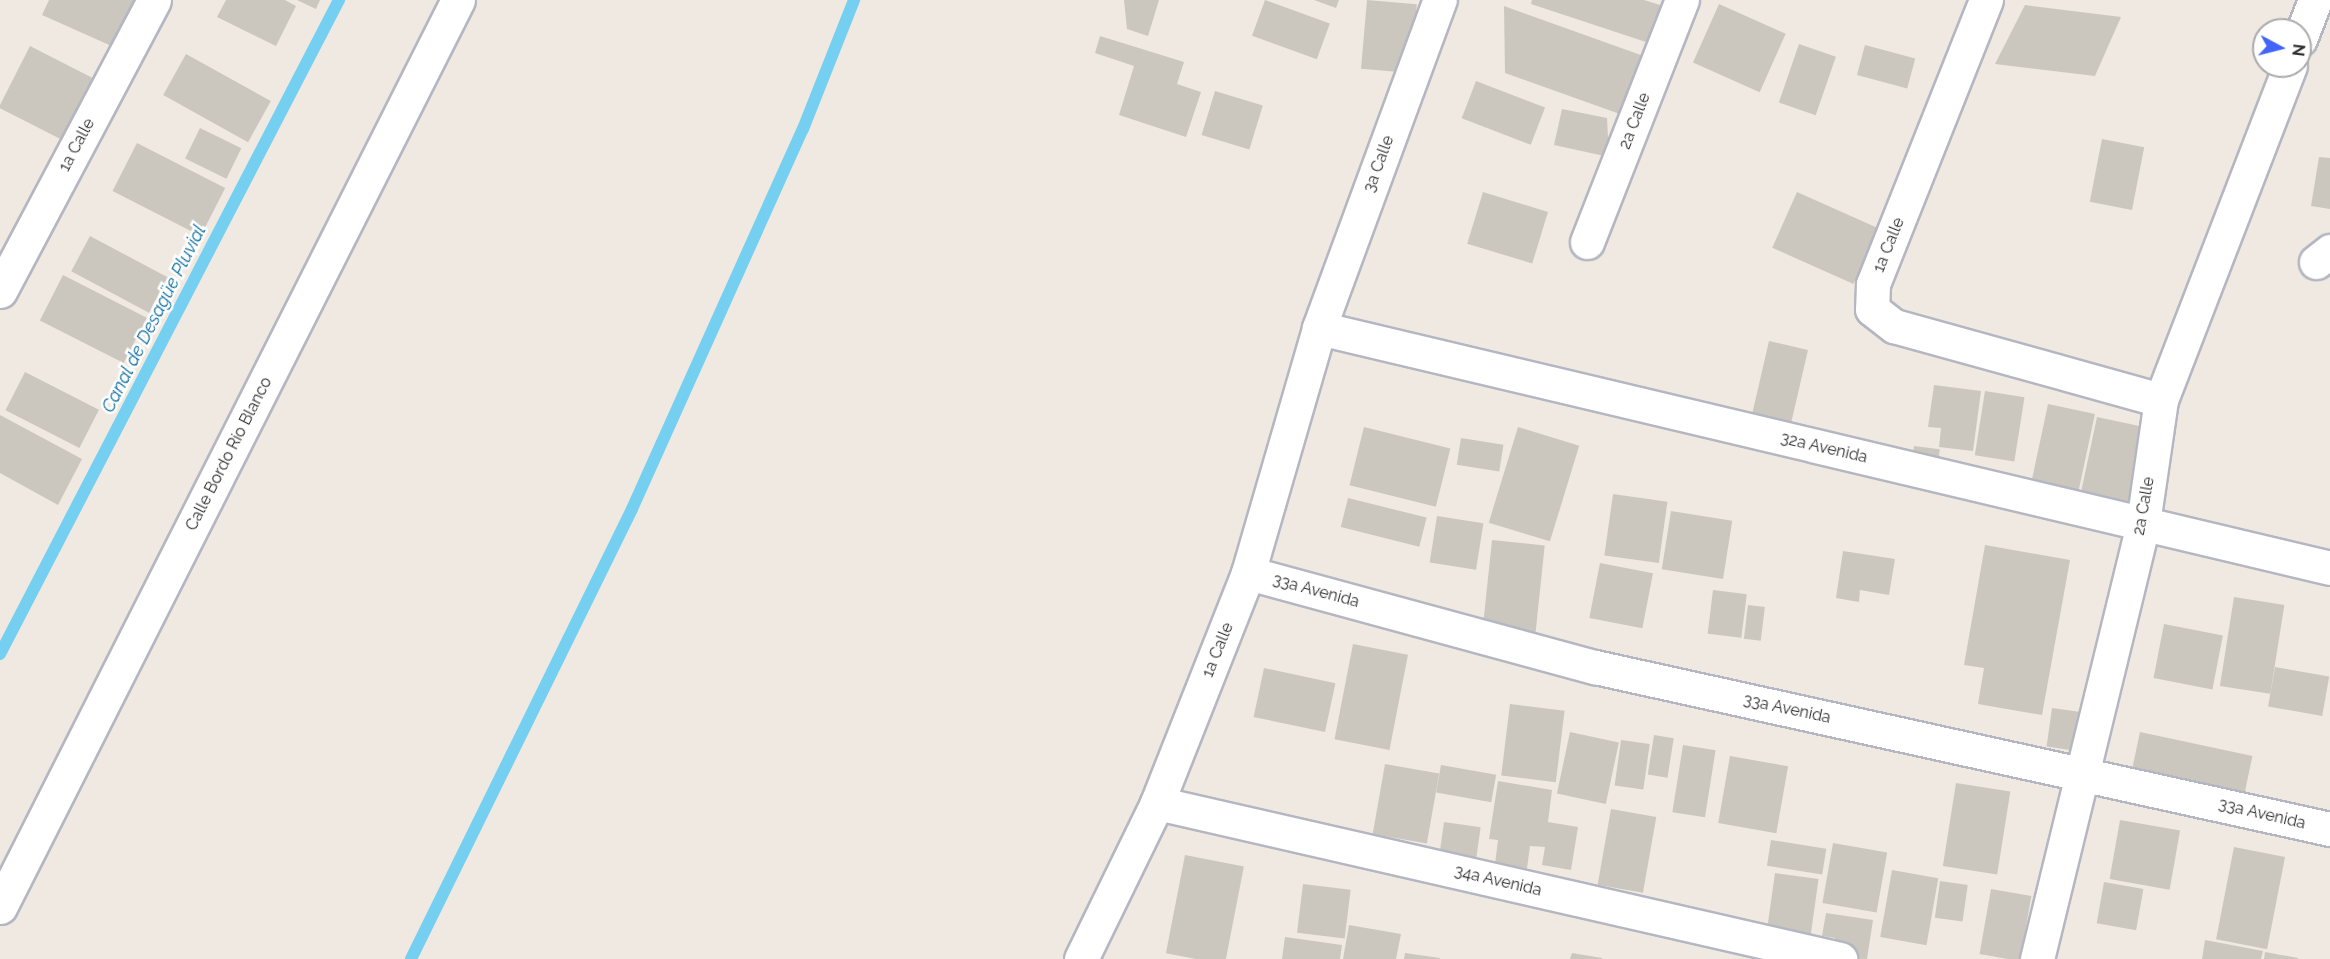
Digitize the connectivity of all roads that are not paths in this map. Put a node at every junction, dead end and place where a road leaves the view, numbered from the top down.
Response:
1 (154, 0) edge
2 (458, 0) edge
3 (1440, 0) edge
4 (1682, 0) edge
5 (1986, 0) edge
6 (2315, 0) edge
7 (2308, 18) edge
8 (2285, 78) edge
9 (1587, 242) dead end
10 (0, 291) edge
11 (1319, 328) junction
12 (2161, 400) junction
13 (2143, 523) junction
14 (2330, 568) edge
15 (1248, 573) junction
16 (2080, 774) junction
17 (1157, 802) junction
18 (2330, 829) edge
19 (0, 907) edge
20 (1081, 959) edge
21 (1840, 959) edge
22 (2037, 959) edge

1 - 10 street, 1a Calle
2 - 19 street, Calle Bordo Río Blanco
3 - 11 street, 3a Calle
4 - 9 street, 2a Calle
5 - 12 street, 1a Calle
6 - 7 street
8 - 12 street, 2a Calle
11 - 13 street, 32a Avenida
11 - 15 street, 1a Calle
12 - 13 street, 2a Calle
13 - 14 street, 32a Avenida
13 - 16 street, 2a Calle
15 - 16 street, 33a Avenida
15 - 17 street, 1a Calle
16 - 18 street, 33a Avenida
16 - 22 street, 2a Calle
17 - 20 street, 1a Calle
17 - 21 street, 34a Avenida

